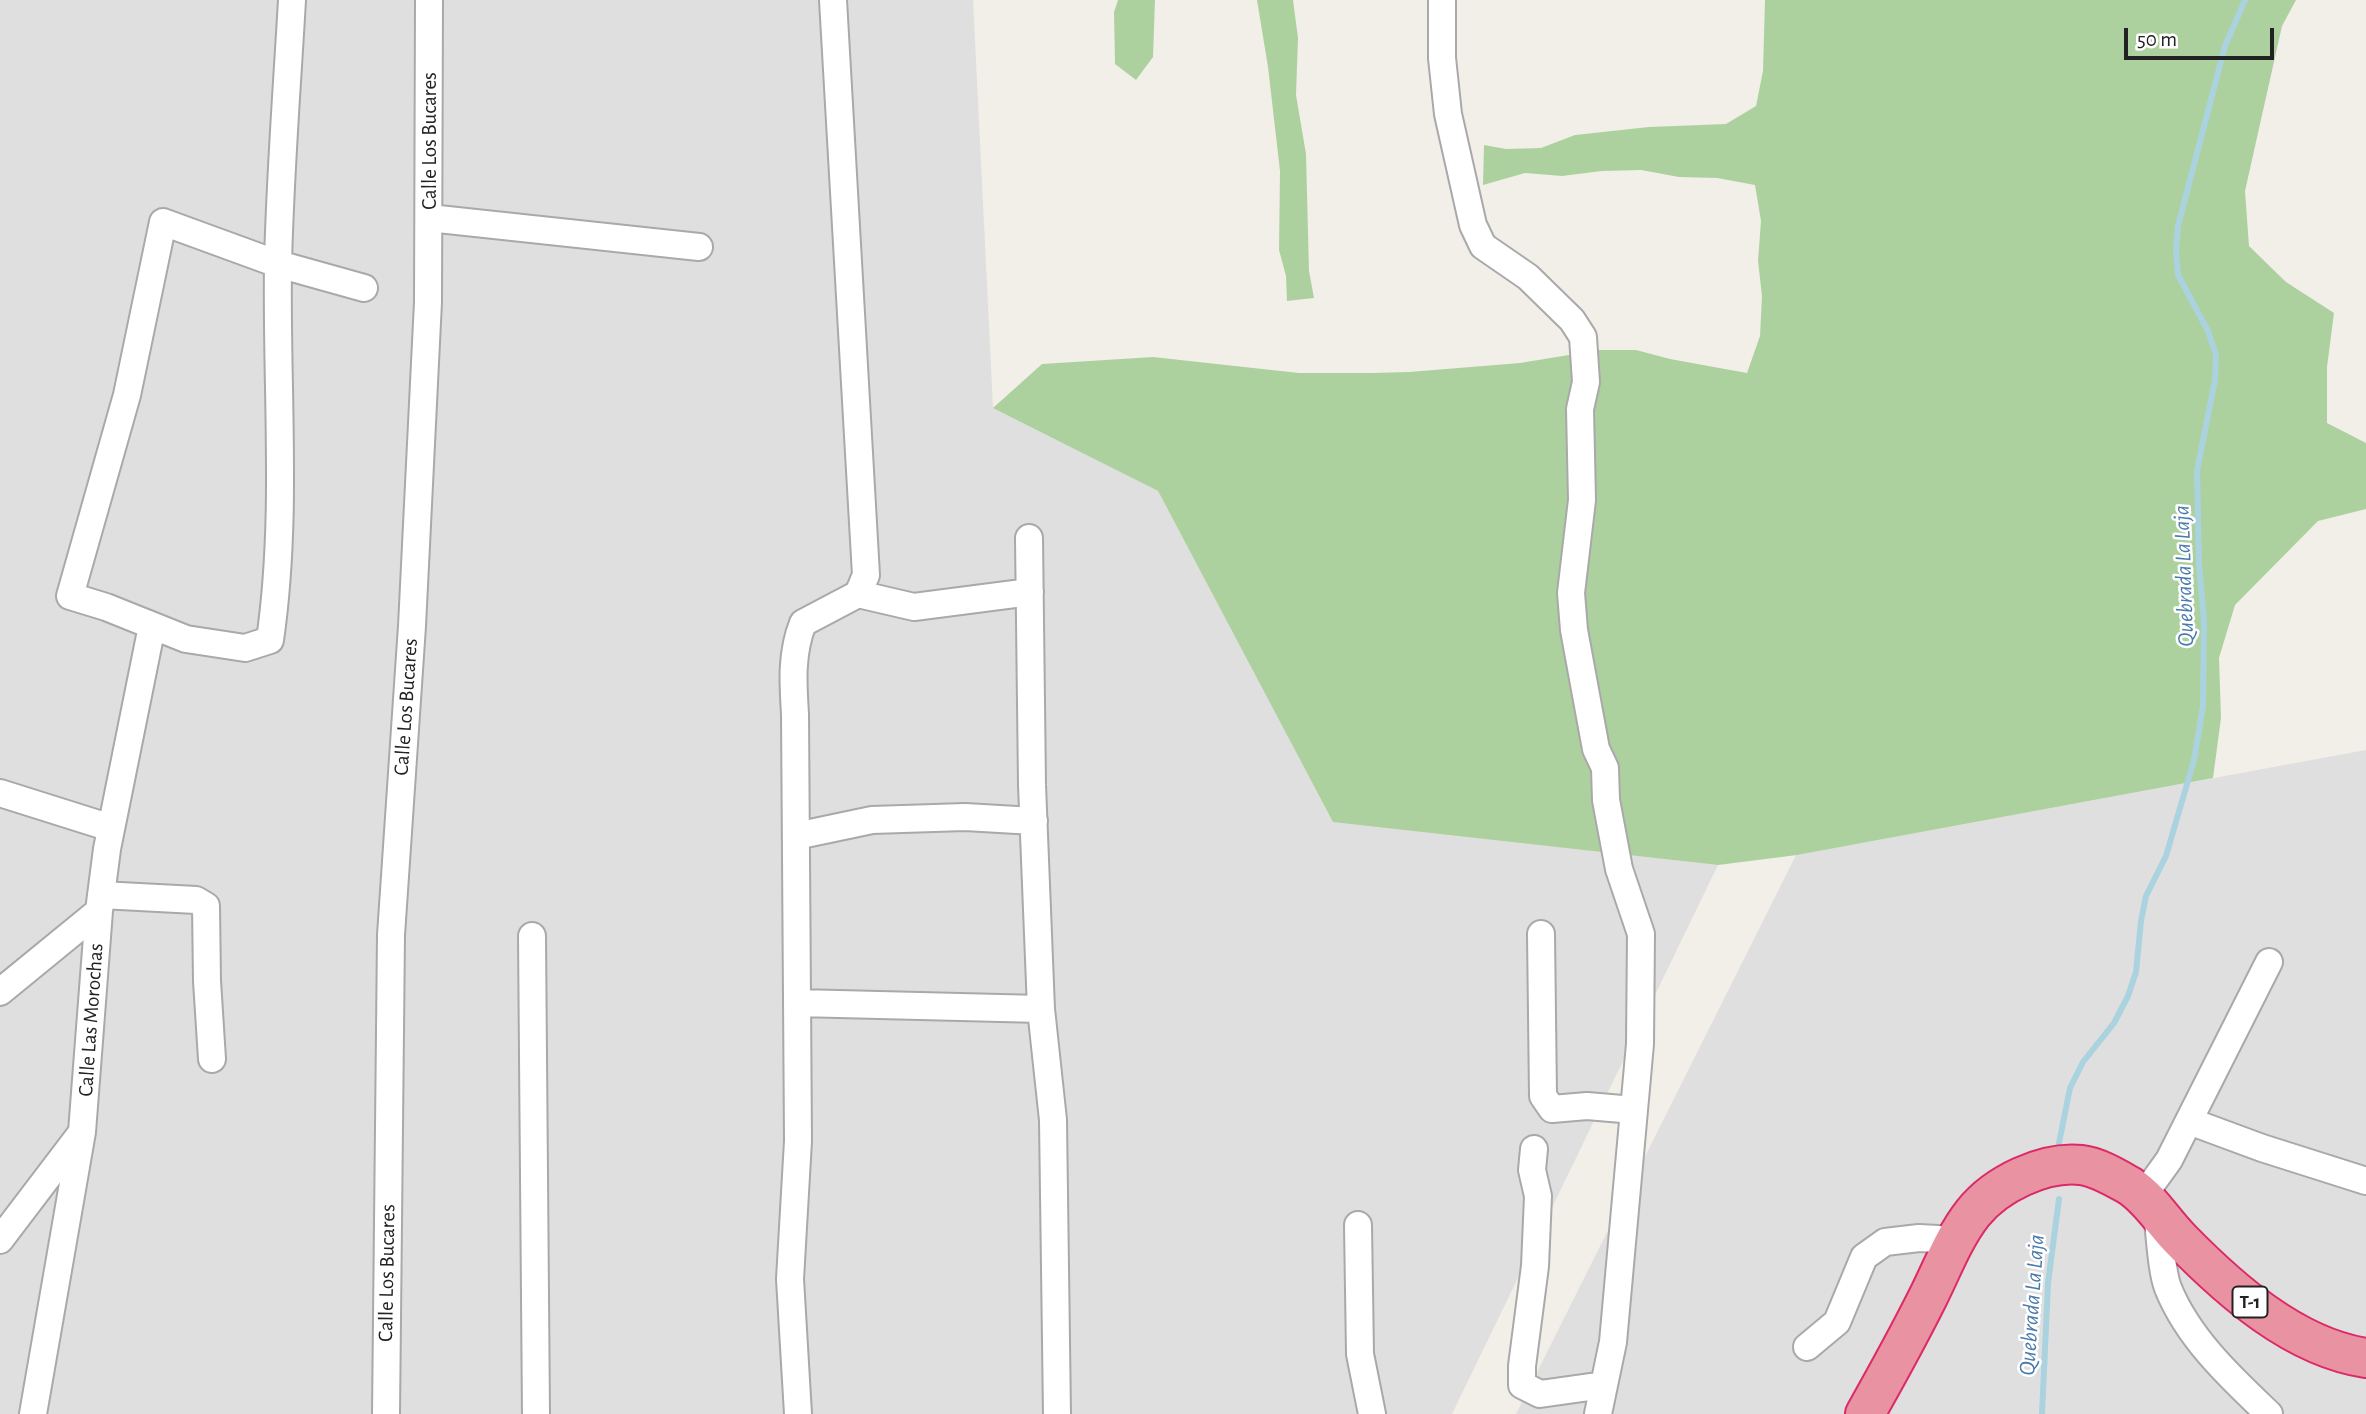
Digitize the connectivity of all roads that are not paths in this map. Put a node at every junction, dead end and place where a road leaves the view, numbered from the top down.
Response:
1 (292, 0) edge
2 (429, 0) edge
3 (833, 0) edge
4 (1442, 0) edge
5 (429, 219) junction
6 (699, 247) dead end
7 (278, 264) junction
8 (363, 288) dead end
9 (1029, 538) dead end
10 (1030, 592) junction
11 (858, 594) junction
12 (152, 626) junction
13 (0, 793) edge
14 (1034, 821) junction
15 (111, 828) junction
16 (796, 836) junction
17 (100, 903) junction
18 (1541, 934) dead end
19 (532, 936) dead end
20 (2269, 962) dead end
21 (0, 992) edge
22 (798, 1003) junction
23 (1041, 1009) junction
24 (212, 1059) dead end
25 (1634, 1110) junction
26 (2189, 1121) junction
27 (82, 1132) junction
28 (1534, 1149) dead end
29 (2366, 1181) edge
30 (2150, 1204) junction
31 (1358, 1225) dead end
32 (0, 1240) edge
33 (1956, 1240) junction
34 (1807, 1347) dead end
35 (2366, 1358) edge
36 (1604, 1385) junction
37 (33, 1414) edge
38 (386, 1414) edge
39 (536, 1414) edge
40 (798, 1414) edge
41 (1057, 1414) edge
42 (1372, 1414) edge
43 (1598, 1414) edge
44 (1865, 1414) edge
45 (2269, 1414) edge

1 - 7 street
2 - 5 street, Calle Los Bucares
3 - 11 street
4 - 25 street
5 - 6 street
5 - 38 street, Calle Los Bucares
7 - 8 street
7 - 12 street
7 - 12 street
9 - 10 street
10 - 11 street
10 - 14 street
11 - 16 street
12 - 15 street, Calle Las Morochas
13 - 15 street
14 - 16 street
14 - 23 street
15 - 17 street, Calle Las Morochas
16 - 22 street
17 - 21 street
17 - 24 street
17 - 27 street, Calle Las Morochas
18 - 25 street
19 - 39 street
20 - 26 street
22 - 23 street
22 - 40 street
23 - 41 street
25 - 36 street
26 - 29 street
26 - 30 street
27 - 32 street
27 - 37 street, Calle Las Morochas
28 - 36 street
30 - 33 highway, T-1
30 - 35 highway, T-1
30 - 45 street
31 - 42 street
33 - 34 street
33 - 44 highway, T-1
36 - 43 street

